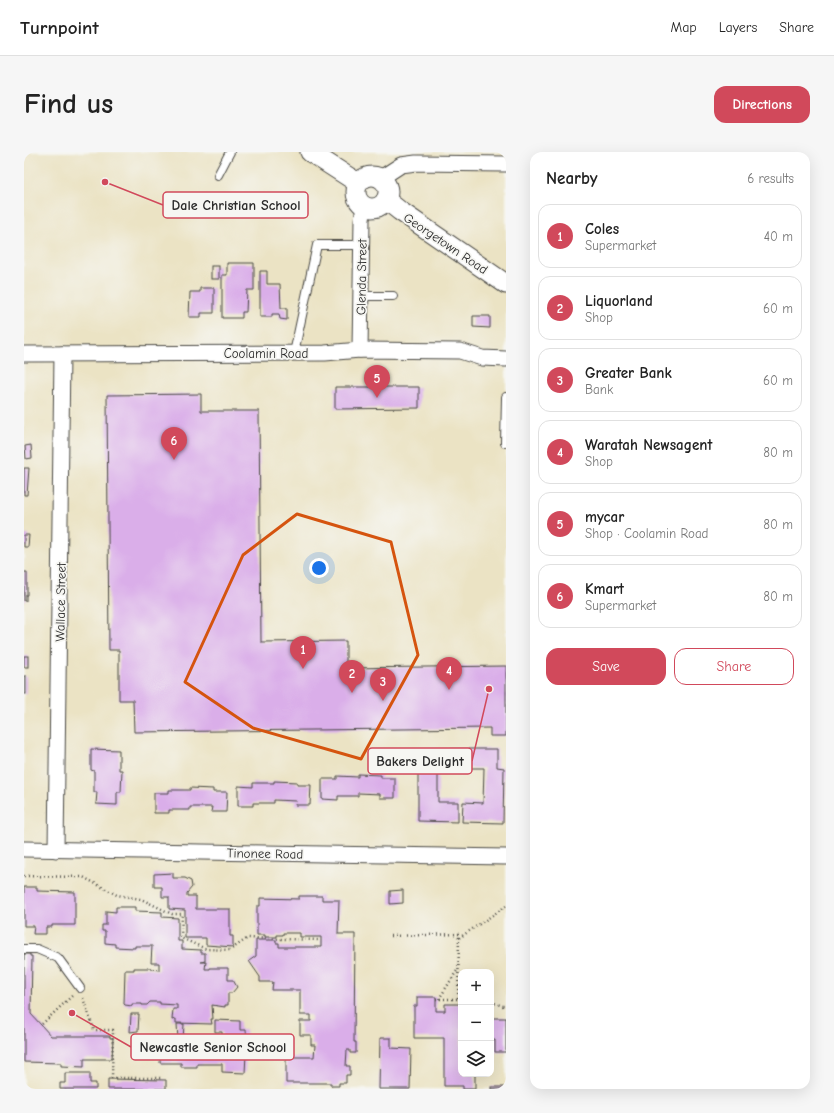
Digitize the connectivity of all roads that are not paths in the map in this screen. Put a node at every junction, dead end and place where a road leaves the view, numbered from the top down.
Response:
1 (230, 152) edge
2 (310, 152) edge
3 (506, 164) edge
4 (218, 175) dead end
5 (381, 178) junction
6 (358, 183) junction
7 (386, 200) junction
8 (364, 206) junction
9 (361, 245) junction
10 (506, 284) edge
11 (361, 296) junction
12 (393, 296) dead end
13 (360, 350) junction
14 (294, 353) junction
15 (24, 354) edge
16 (62, 354) junction
17 (506, 358) edge
18 (506, 396) edge
19 (505, 442) edge
20 (24, 849) edge
21 (56, 850) junction
22 (506, 857) edge
23 (24, 949) edge
24 (80, 988) road end

1 - 4 lane
2 - 6 street
3 - 5 street
5 - 6 street
5 - 7 street
6 - 8 street
7 - 8 street
7 - 10 street, Georgetown Road
8 - 9 street, Glenda Street
9 - 11 street, Glenda Street
9 - 14 lane
11 - 12 lane
11 - 13 street, Glenda Street
13 - 14 street, Coolamin Road
13 - 17 street, Coolamin Road
14 - 16 street, Coolamin Road
15 - 16 street, Coolamin Road
16 - 21 street, Wallace Street
18 - 19 lane
20 - 21 street, Tinonee Road
21 - 22 street, Tinonee Road
23 - 24 lane

